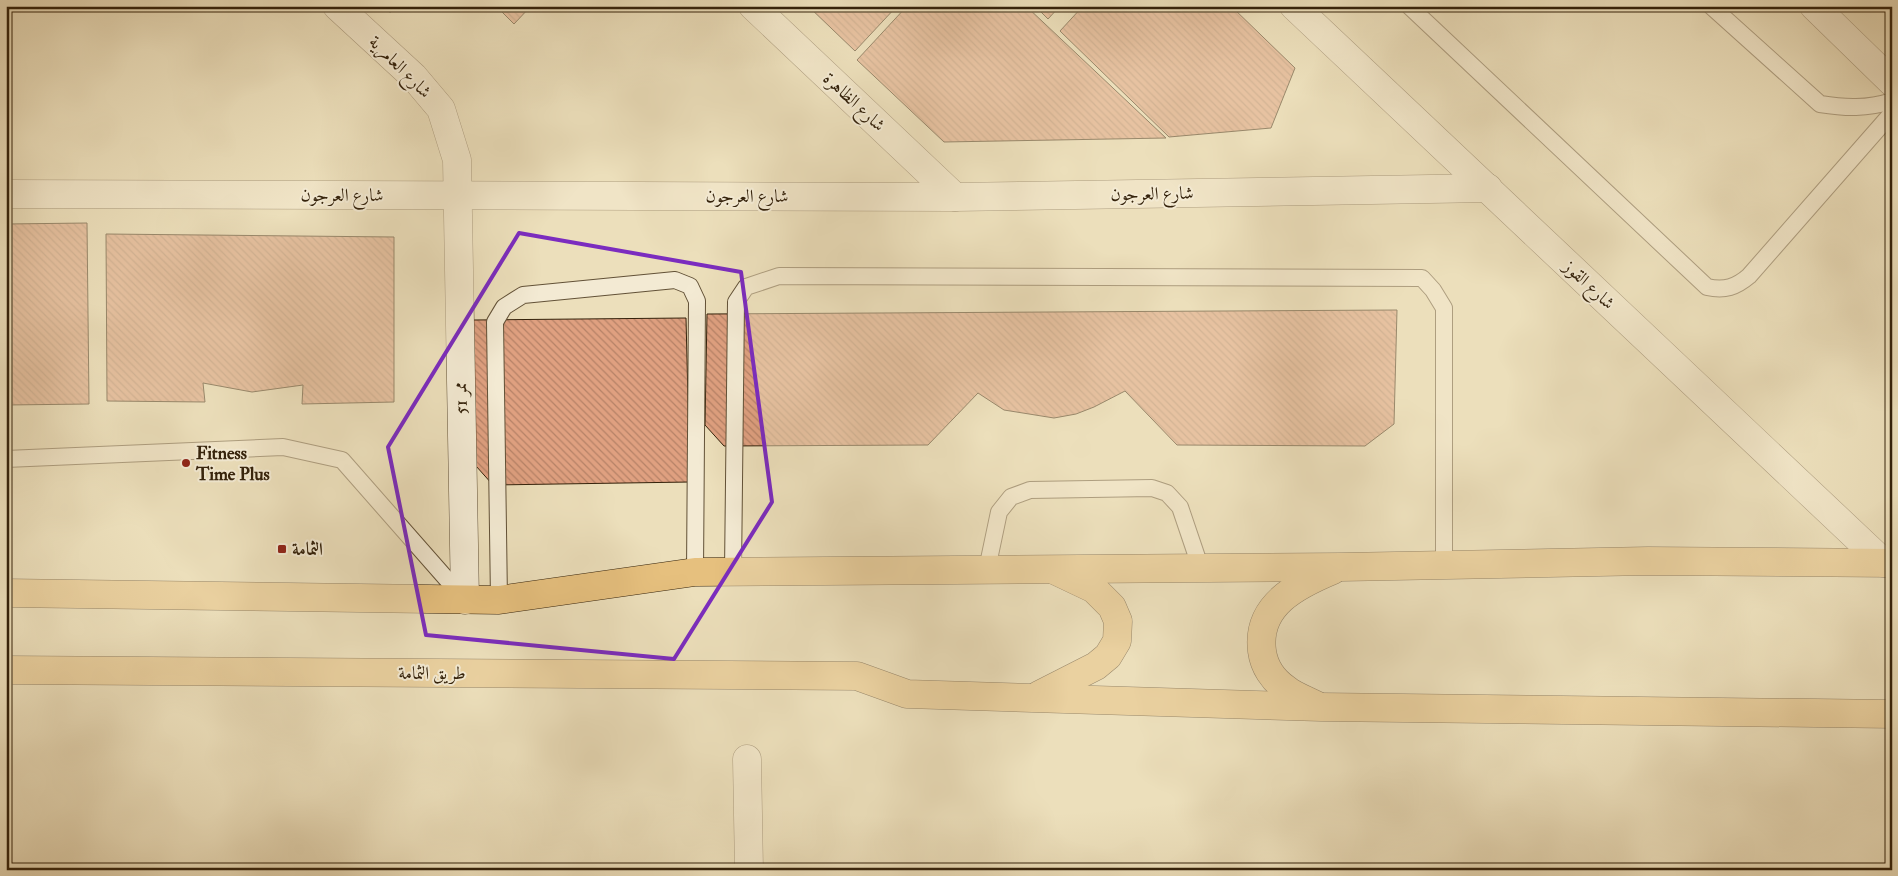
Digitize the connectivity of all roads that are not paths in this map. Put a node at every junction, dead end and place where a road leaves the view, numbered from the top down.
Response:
1 (337, 6) edge
2 (753, 6) edge
3 (1294, 6) edge
4 (1409, 6) edge
5 (1711, 6) edge
6 (1814, 6) edge
7 (1892, 82) edge
8 (1892, 101) edge
9 (1892, 113) edge
10 (1488, 188) junction
11 (6, 194) edge
12 (457, 196) junction
13 (955, 197) junction
14 (6, 459) edge
15 (1444, 563) junction
16 (1888, 563) edge
17 (1200, 566) junction
18 (1342, 566) junction
19 (1048, 568) junction
20 (987, 569) junction
21 (695, 572) junction
22 (733, 572) junction
23 (6, 593) edge
24 (465, 600) junction
25 (499, 600) junction
26 (6, 670) edge
27 (1036, 697) junction
28 (1321, 707) junction
29 (1892, 714) edge
30 (747, 759) dead end
31 (749, 870) edge

1 - 12 street, شارع العامرية
2 - 13 street, شارع الظاهرة
3 - 10 street, شارع القوز
4 - 9 lane
5 - 8 lane
6 - 7 street
10 - 13 street, شارع العرجون
10 - 16 street, شارع القوز
11 - 12 street, شارع العرجون
12 - 13 street, شارع العرجون
12 - 24 street, ممر 51
14 - 24 lane
15 - 16 main road
15 - 18 main road
15 - 22 lane
17 - 18 main road
17 - 19 main road
17 - 20 lane
18 - 28 main road
19 - 20 main road
19 - 27 main road
20 - 22 main road
21 - 22 main road
21 - 25 main road
21 - 25 lane
23 - 24 main road
24 - 25 main road
26 - 27 main road, طريق الثمامة
27 - 28 main road, طريق الثمامة
28 - 29 main road, طريق الثمامة
30 - 31 street

